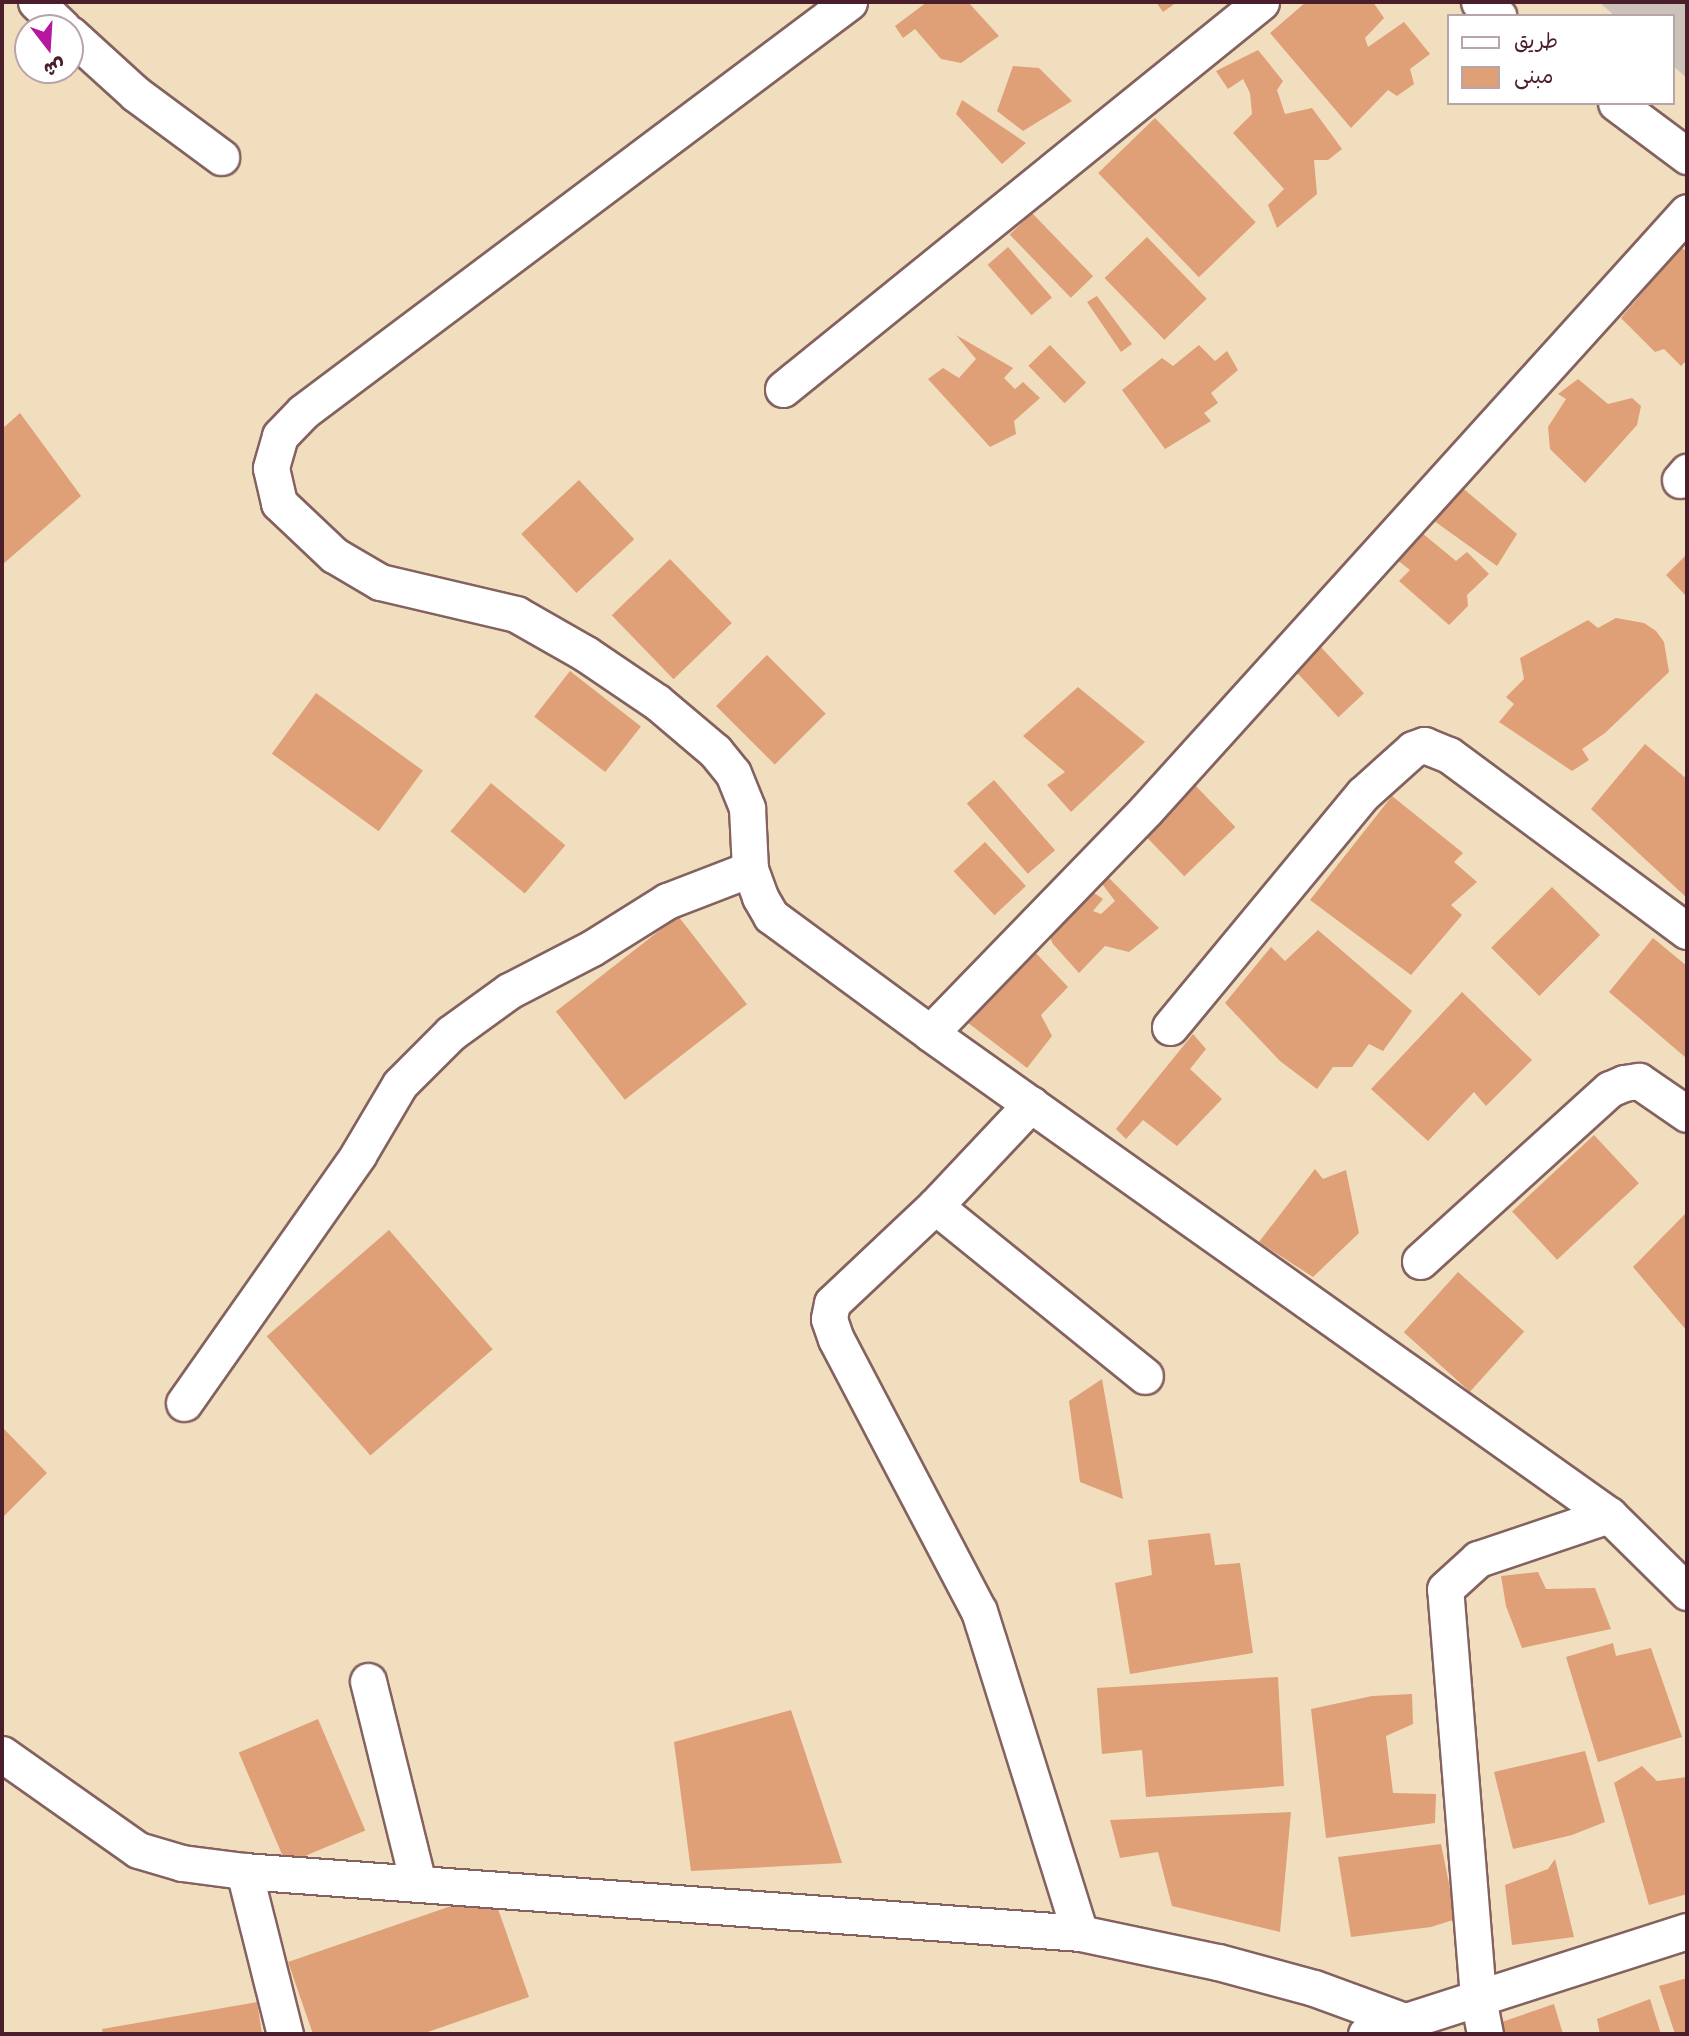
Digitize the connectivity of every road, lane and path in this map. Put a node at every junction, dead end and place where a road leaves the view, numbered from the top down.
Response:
1 (849, 2) edge
2 (1261, 2) edge
3 (1479, 2) edge
4 (1495, 14) edge
5 (84, 47) edge
6 (1619, 105) edge
7 (1687, 156) edge
8 (221, 157) dead end
9 (1687, 212) edge
10 (783, 389) dead end
11 (750, 869) junction
12 (1687, 931) edge
13 (1170, 1027) dead end
14 (930, 1033) junction
15 (1031, 1104) junction
16 (1687, 1114) edge
17 (935, 1206) junction
18 (1420, 1261) dead end
19 (1145, 1376) dead end
20 (184, 1402) dead end
21 (1609, 1515) junction
22 (1687, 1592) edge
23 (368, 1681) dead end
24 (2, 1754) edge
25 (244, 1871) junction
26 (418, 1883) junction
27 (1687, 1931) edge
28 (1080, 1933) junction
29 (1478, 1997) junction
30 (1404, 2021) junction
31 (285, 2034) edge
32 (1366, 2034) edge
33 (1485, 2034) edge

1 - 11 street
2 - 10 street
3 - 4 street
5 - 8 street
6 - 7 street
9 - 14 street
11 - 14 street
11 - 20 street
12 - 13 street
14 - 15 street
15 - 17 street
15 - 21 street
16 - 18 street
17 - 19 street
17 - 28 street
21 - 22 street
21 - 29 street
23 - 26 street
24 - 25 street
25 - 26 street
25 - 31 street
26 - 28 street
27 - 29 street
28 - 30 street
29 - 30 street
29 - 33 street
30 - 32 street

